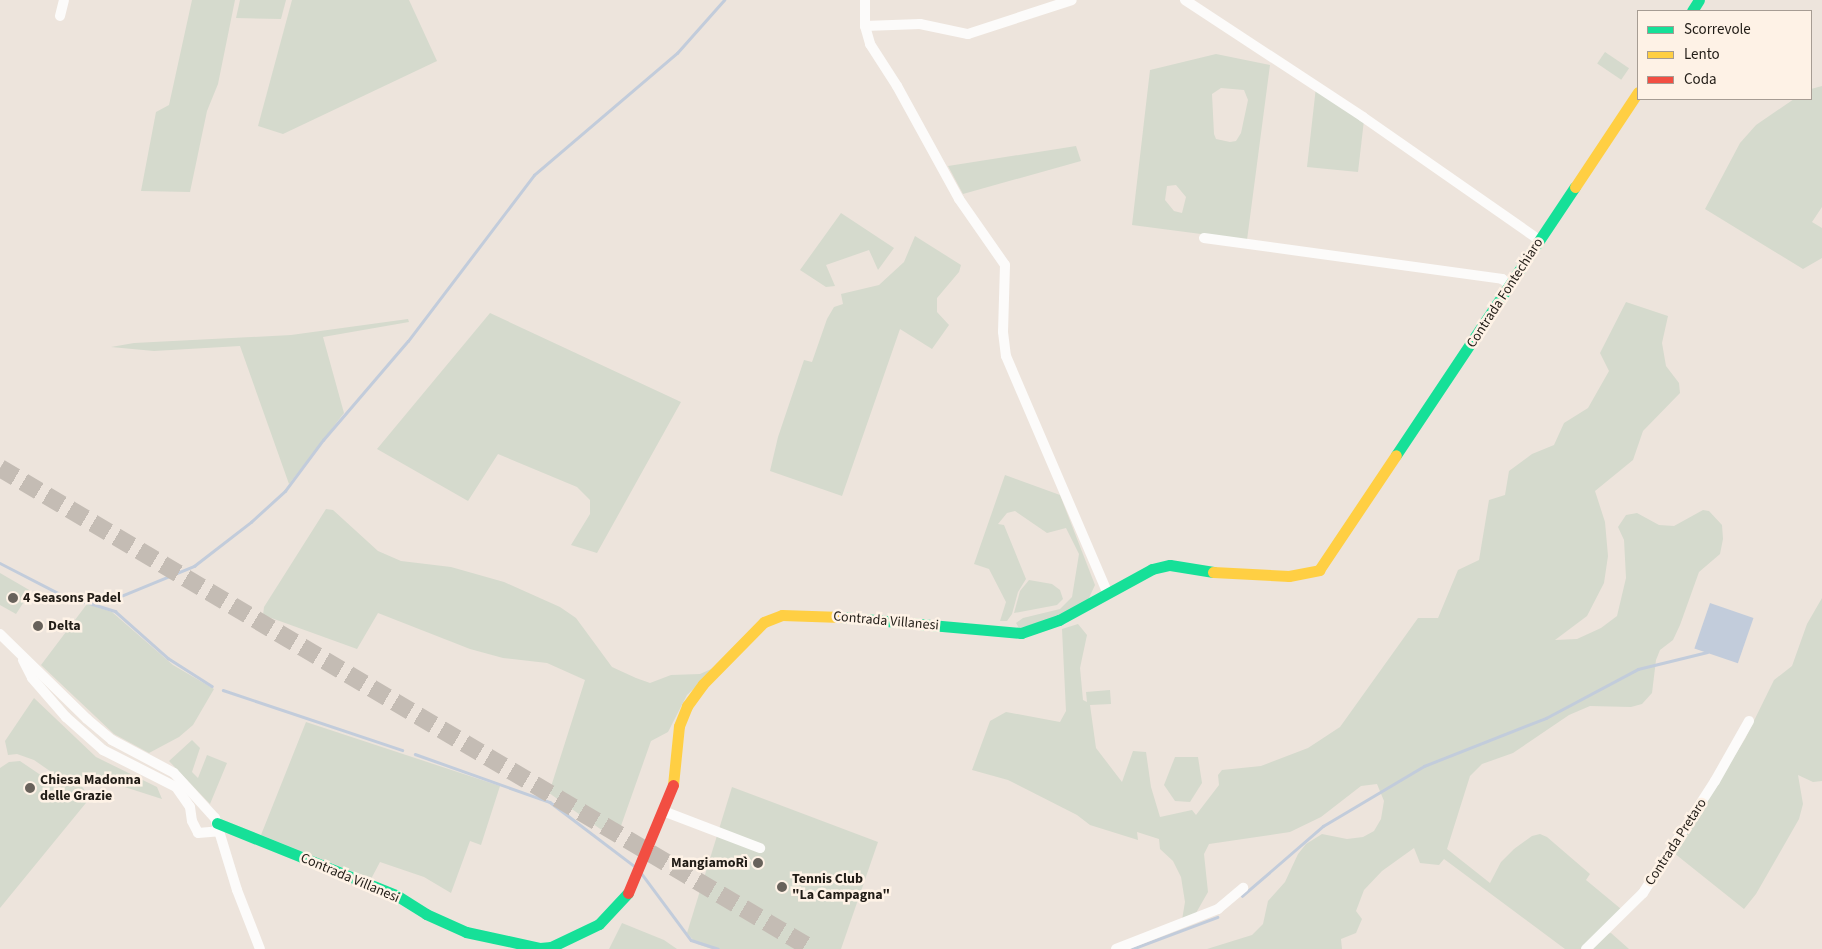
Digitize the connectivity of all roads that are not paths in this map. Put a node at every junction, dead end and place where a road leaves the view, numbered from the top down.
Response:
1 (64, 0) edge
2 (865, 0) edge
3 (1072, 0) edge
4 (1185, 0) edge
5 (60, 16) dead end
6 (865, 26) junction
7 (1637, 94) edge
8 (1204, 238) dead end
9 (1540, 240) junction
10 (1510, 285) junction
11 (1371, 494) joint
12 (1107, 592) junction
13 (0, 634) edge
14 (19, 652) junction
15 (1749, 721) dead end
16 (663, 811) junction
17 (192, 816) junction
18 (215, 823) junction
19 (760, 848) dead end
20 (1243, 888) dead end
21 (260, 949) edge
22 (538, 949) edge
23 (1116, 949) edge
24 (1587, 949) edge

1 - 5 street
2 - 6 street
3 - 6 street
4 - 9 street
6 - 12 street
7 - 9 street, Contrada Fontechiaro
8 - 10 street
9 - 10 street, Contrada Fontechiaro
10 - 11 street, Contrada Fontechiaro
11 - 12 street, Contrada Villanesi
12 - 16 street, Contrada Villanesi
13 - 14 street
14 - 17 street
14 - 18 street
15 - 24 street, Contrada Pretaro
16 - 19 street
16 - 22 street, Contrada Villanesi
17 - 18 street
17 - 18 street
18 - 21 street
18 - 22 street, Contrada Villanesi
20 - 23 street

